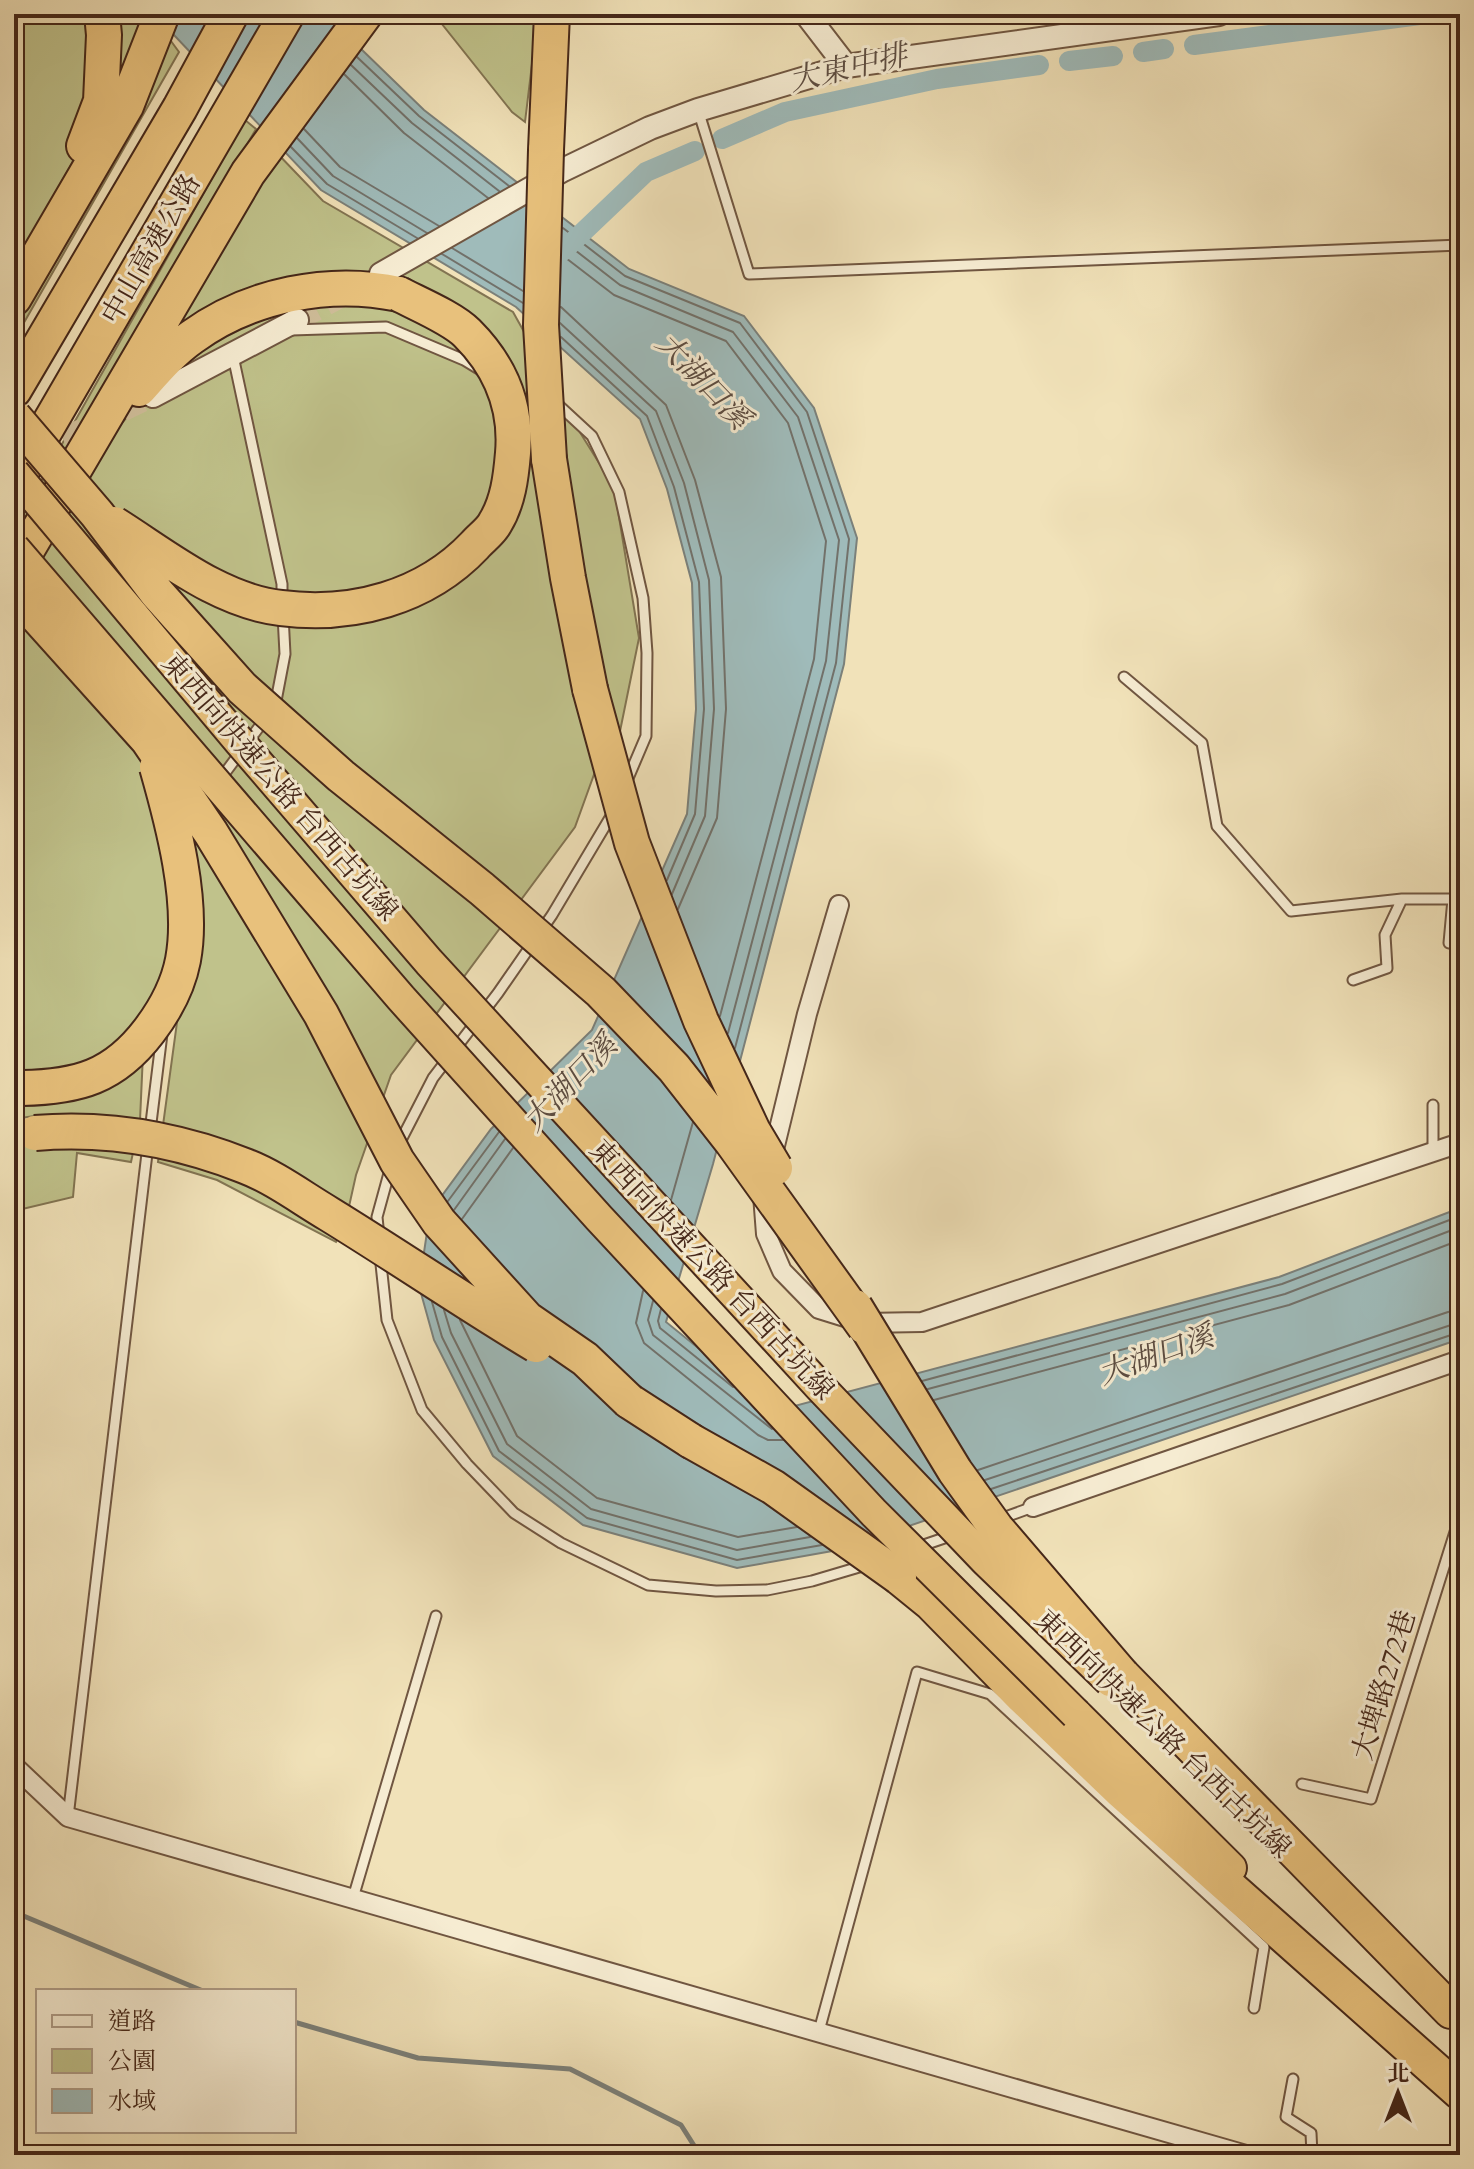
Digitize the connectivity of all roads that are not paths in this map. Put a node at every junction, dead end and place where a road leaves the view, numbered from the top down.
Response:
1 (102, 14) edge
2 (162, 14) edge
3 (231, 14) edge
4 (287, 14) edge
5 (365, 14) edge
6 (806, 14) edge
7 (1219, 14) edge
8 (551, 30) edge
9 (846, 66) junction
10 (113, 103) junction
11 (698, 110) junction
12 (1460, 245) edge
13 (391, 278) junction
14 (14, 298) edge
15 (297, 320) tunnel mouth
16 (276, 331) junction
17 (232, 353) junction
18 (513, 377) dead end
19 (539, 389) dead end
20 (14, 390) edge
21 (153, 396) tunnel mouth
22 (14, 417) edge
23 (91, 443) junction
24 (14, 473) edge
25 (14, 484) edge
26 (97, 514) junction
27 (14, 548) edge
28 (14, 572) edge
29 (14, 591) edge
30 (1124, 677) dead end
31 (148, 740) junction
32 (212, 789) dead end
33 (204, 799) dead end
34 (196, 827) dead end
35 (189, 855) dead end
36 (1402, 899) junction
37 (1456, 899) edge
38 (839, 905) dead end
39 (174, 933) dead end
40 (1449, 943) dead end
41 (170, 965) dead end
42 (1353, 980) dead end
43 (18, 1087) edge
44 (1433, 1105) dead end
45 (25, 1135) edge
46 (1460, 1143) edge
47 (1433, 1151) junction
48 (865, 1327) junction
49 (1460, 1360) edge
50 (629, 1401) junction
51 (1033, 1507) joint
52 (1460, 1516) edge
53 (898, 1562) junction
54 (436, 1616) dead end
55 (1116, 1679) junction
56 (14, 1766) edge
57 (1302, 1784) dead end
58 (68, 1817) junction
59 (353, 1898) junction
60 (1254, 2008) dead end
61 (1456, 2015) edge
62 (819, 2031) junction
63 (1460, 2076) edge
64 (1293, 2079) dead end
65 (1460, 2092) edge
66 (1246, 2155) edge
67 (1312, 2155) edge

1 - 10 highway
2 - 10 highway
3 - 20 highway, 中山高速公路
4 - 25 highway, 中山高速公路
5 - 23 highway
6 - 9 street
7 - 9 street
8 - 48 highway, bridge
9 - 11 street
10 - 14 highway
11 - 12 lane
11 - 13 street
13 - 23 highway
13 - 26 highway, bridge
15 - 16 street
16 - 17 street
16 - 18 lane
17 - 21 street
17 - 32 lane
19 - 53 lane
22 - 26 highway, bridge
23 - 28 highway
24 - 55 highway, 東西向快速公路 台西古坑線, bridge
26 - 48 highway, bridge
27 - 63 highway, 東西向快速公路 台西古坑線, bridge
29 - 31 highway, bridge
30 - 36 lane
31 - 43 highway, bridge
31 - 50 highway, bridge
33 - 34 lane
35 - 39 lane
36 - 37 lane
36 - 42 lane
37 - 40 lane
38 - 47 street
41 - 58 lane
44 - 47 lane
45 - 50 highway, bridge
46 - 47 street
48 - 55 highway, bridge
49 - 51 street
50 - 53 highway, bridge
51 - 53 lane
52 - 57 lane, 大埤路272巷
53 - 65 highway
54 - 59 lane
55 - 61 highway
56 - 58 street
58 - 59 street
59 - 62 street
60 - 62 lane
62 - 66 street
64 - 67 lane

